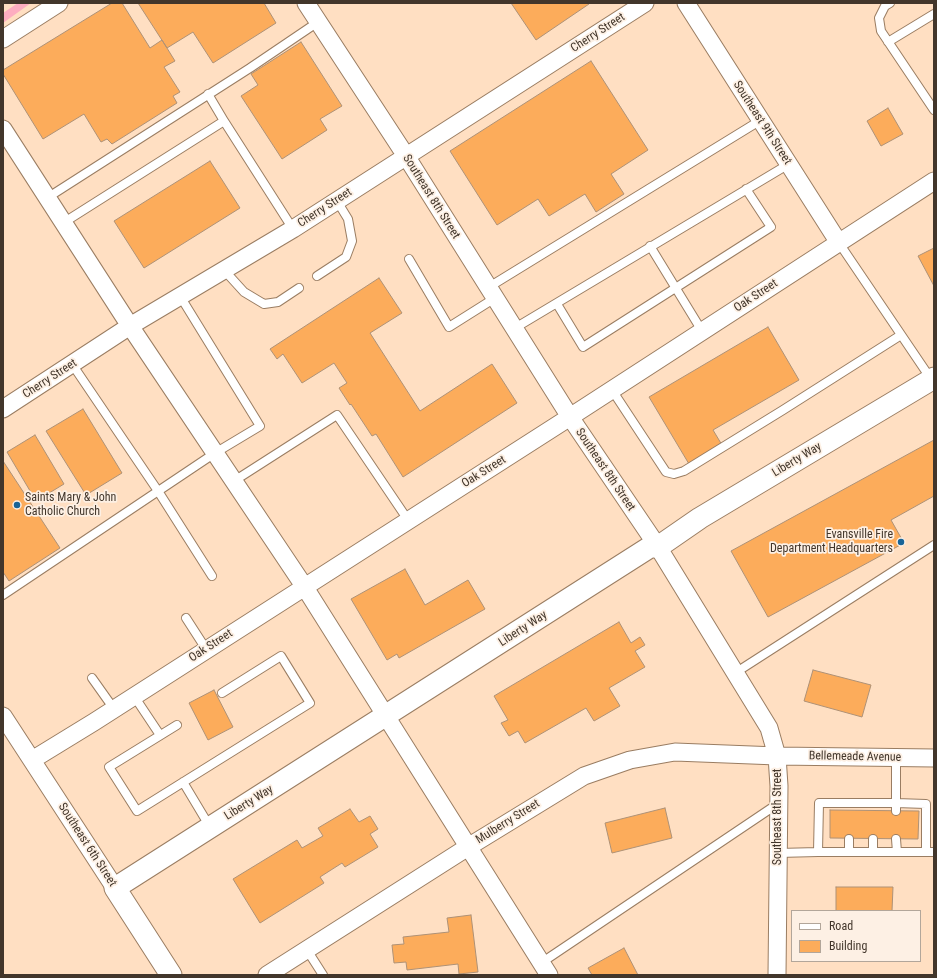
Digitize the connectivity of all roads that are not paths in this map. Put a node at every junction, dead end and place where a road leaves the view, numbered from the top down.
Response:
1 (59, 3) edge
2 (306, 3) edge
3 (645, 3) edge
4 (686, 3) edge
5 (890, 3) edge
6 (934, 14) edge
7 (318, 22) junction
8 (3, 39) edge
9 (888, 42) junction
10 (208, 94) junction
11 (934, 110) edge
12 (760, 120) junction
13 (224, 121) junction
14 (3, 129) edge
15 (406, 156) junction
16 (789, 164) junction
17 (934, 181) edge
18 (746, 189) junction
19 (47, 198) junction
20 (337, 201) junction
21 (63, 223) junction
22 (292, 229) junction
23 (839, 242) junction
24 (650, 246) junction
25 (410, 259) dead end
26 (224, 270) junction
27 (317, 276) dead end
28 (299, 288) dead end
29 (676, 289) junction
30 (492, 293) junction
31 (180, 296) junction
32 (556, 304) junction
33 (130, 326) junction
34 (515, 328) junction
35 (702, 331) junction
36 (901, 335) junction
37 (72, 364) junction
38 (933, 378) edge
39 (612, 390) junction
40 (3, 409) edge
41 (570, 417) junction
42 (215, 453) junction
43 (234, 481) junction
44 (158, 491) junction
45 (408, 520) junction
46 (934, 545) edge
47 (658, 547) junction
48 (212, 576) dead end
49 (304, 586) junction
50 (3, 595) edge
51 (186, 618) dead end
52 (206, 649) junction
53 (735, 673) junction
54 (92, 678) dead end
55 (222, 693) dead end
56 (134, 696) junction
57 (114, 709) junction
58 (3, 716) edge
59 (386, 716) junction
60 (177, 725) dead end
61 (160, 735) junction
62 (777, 756) junction
63 (896, 758) junction
64 (934, 758) edge
65 (32, 760) junction
66 (183, 782) junction
67 (779, 802) junction
68 (896, 807) junction
69 (210, 828) junction
70 (849, 839) dead end
71 (873, 839) dead end
72 (896, 839) dead end
73 (468, 847) junction
74 (818, 852) junction
75 (849, 852) junction
76 (873, 852) junction
77 (897, 852) junction
78 (930, 852) edge
79 (778, 853) junction
80 (115, 888) junction
81 (307, 950) junction
82 (545, 969) edge
83 (171, 975) edge
84 (267, 975) edge
85 (323, 975) edge
86 (777, 975) edge

1 - 8 street
2 - 7 street, Southeast 8th Street
3 - 15 street, Cherry Street
4 - 12 street, Southeast 9th Street
5 - 9 lane
6 - 9 lane
7 - 10 lane
7 - 15 street, Southeast 8th Street
9 - 11 lane
10 - 13 lane
10 - 19 lane
12 - 16 street, Southeast 9th Street
12 - 30 lane
13 - 21 lane
13 - 22 lane
14 - 19 street
15 - 20 street, Cherry Street
15 - 30 street, Southeast 8th Street
16 - 18 lane
16 - 23 street, Southeast 9th Street
17 - 23 street, Oak Street
18 - 24 lane
18 - 29 lane
19 - 21 street
20 - 22 street, Cherry Street
20 - 27 lane
21 - 33 street
22 - 26 street, Cherry Street
23 - 35 street, Oak Street
23 - 36 lane
24 - 29 lane
24 - 32 lane
25 - 30 lane
26 - 28 lane
26 - 31 street, Cherry Street
29 - 32 lane
29 - 35 lane
30 - 34 street, Southeast 8th Street
31 - 33 street, Cherry Street
31 - 42 lane
32 - 34 lane
33 - 37 street, Cherry Street
33 - 42 street
34 - 41 street, Southeast 8th Street
35 - 39 street, Oak Street
36 - 38 lane
36 - 39 lane
37 - 40 street, Cherry Street
37 - 44 lane
38 - 47 street, Liberty Way
39 - 41 street, Oak Street
41 - 45 street, Oak Street
41 - 47 street, Southeast 8th Street
42 - 43 street
42 - 44 lane
43 - 45 lane
43 - 49 street
44 - 48 lane
44 - 50 lane
45 - 49 street, Oak Street
46 - 53 lane
47 - 53 street, Southeast 8th Street
47 - 59 street, Liberty Way
49 - 52 street, Oak Street
49 - 59 street
51 - 52 lane
52 - 56 street, Oak Street
53 - 62 street, Southeast 8th Street
54 - 57 lane
55 - 66 lane
56 - 57 street, Oak Street
56 - 61 lane
57 - 65 street, Oak Street
58 - 65 street, Southeast 6th Street
59 - 69 street, Liberty Way
59 - 73 street
60 - 61 lane
61 - 66 lane
62 - 63 street, Bellemeade Avenue
62 - 67 street, Southeast 8th Street
62 - 73 street, Mulberry Street
63 - 64 street, Bellemeade Avenue
63 - 68 lane
65 - 80 street, Southeast 6th Street
66 - 69 lane
67 - 79 street, Southeast 8th Street
67 - 82 lane
68 - 74 lane
68 - 78 lane
69 - 80 street, Liberty Way
70 - 75 lane
71 - 76 lane
72 - 77 lane
73 - 81 street, Mulberry Street
73 - 82 street
74 - 75 lane
74 - 79 lane
75 - 76 lane
76 - 77 lane
77 - 78 lane
79 - 86 street, Southeast 8th Street
80 - 83 street, Southeast 6th Street
81 - 84 street, Mulberry Street
81 - 85 lane

